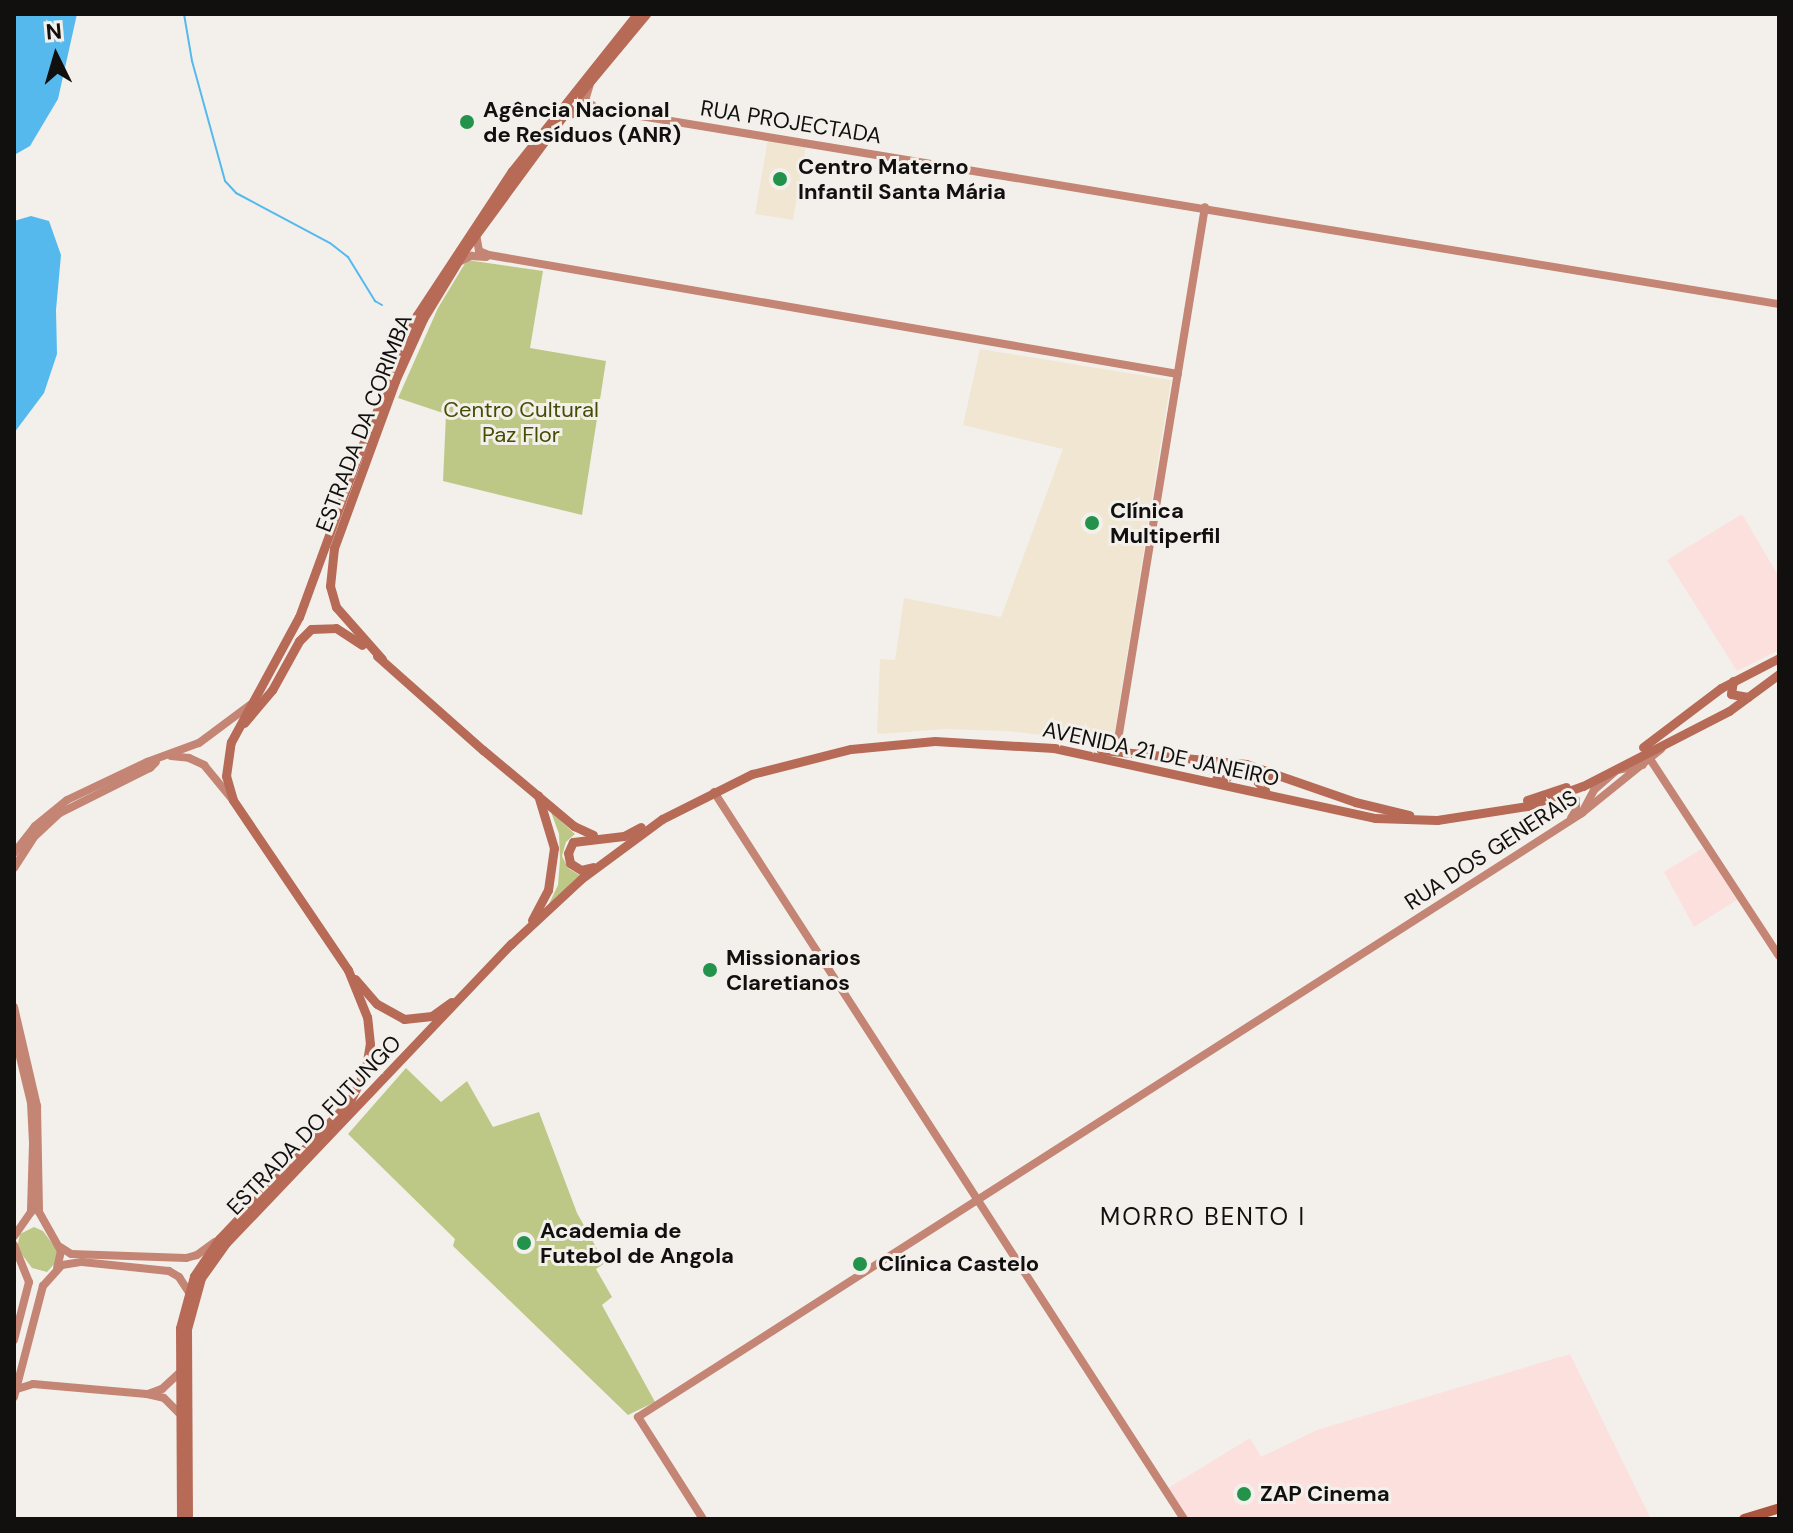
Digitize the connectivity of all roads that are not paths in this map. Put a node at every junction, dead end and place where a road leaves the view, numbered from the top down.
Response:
1 (637, 14) edge
2 (646, 14) edge
3 (591, 80) junction
4 (598, 109) junction
5 (560, 119) junction
6 (1205, 207) junction
7 (476, 234) junction
8 (495, 256) junction
9 (455, 264) junction
10 (1779, 304) edge
11 (1178, 374) junction
12 (318, 563) joint
13 (1779, 658) edge
14 (382, 659) junction
15 (1779, 674) edge
16 (1733, 681) junction
17 (1749, 697) junction
18 (1708, 698) junction
19 (251, 704) junction
20 (1720, 715) junction
21 (1685, 732) junction
22 (234, 733) junction
23 (1116, 752) junction
24 (170, 756) junction
25 (1133, 758) junction
26 (156, 762) junction
27 (1647, 762) junction
28 (1617, 770) junction
29 (714, 792) junction
30 (1325, 792) junction
31 (538, 795) junction
32 (233, 800) junction
33 (1551, 800) junction
34 (1322, 806) junction
35 (1582, 813) junction
36 (1569, 820) junction
37 (616, 838) junction
38 (619, 849) junction
39 (14, 853) edge
40 (14, 868) edge
41 (510, 945) junction
42 (1779, 956) edge
43 (348, 970) junction
44 (483, 974) junction
45 (14, 1007) edge
46 (14, 1032) edge
47 (976, 1202) junction
48 (22, 1225) junction
49 (44, 1225) junction
50 (14, 1236) edge
51 (219, 1239) junction
52 (14, 1245) edge
53 (58, 1245) junction
54 (171, 1258) junction
55 (26, 1268) junction
56 (57, 1268) junction
57 (169, 1271) junction
58 (49, 1276) junction
59 (188, 1291) junction
60 (14, 1340) edge
61 (21, 1370) junction
62 (179, 1373) junction
63 (33, 1384) junction
64 (15, 1394) edge
65 (147, 1394) junction
66 (179, 1413) junction
67 (1779, 1511) edge
68 (181, 1519) edge
69 (188, 1519) edge
70 (703, 1519) edge
71 (1184, 1519) edge
72 (1744, 1519) edge
73 (1762, 1519) edge

1 - 12 main road, ESTRADA DA CORIMBA
2 - 3 main road, ESTRADA DA CORIMBA
3 - 4 main road
3 - 5 main road, ESTRADA DA CORIMBA
4 - 5 main road
4 - 6 main road, RUA PROJECTADA
5 - 7 main road, ESTRADA DA CORIMBA
6 - 10 main road, RUA PROJECTADA
6 - 11 main road
7 - 8 main road
7 - 9 main road, ESTRADA DA CORIMBA
8 - 9 main road
8 - 11 main road
9 - 14 main road, ESTRADA DA CORIMBA
11 - 23 main road
12 - 19 main road, ESTRADA DO FUTUNGO
13 - 16 main road, AVENIDA 21 DE JANEIRO
14 - 22 main road, ESTRADA DO FUTUNGO
14 - 31 main road, ESTRADA DO FUTUNGO
15 - 17 main road, AVENIDA 21 DE JANEIRO
16 - 17 main road
16 - 18 main road, AVENIDA 21 DE JANEIRO
17 - 20 main road, AVENIDA 21 DE JANEIRO
18 - 20 main road
18 - 30 main road, AVENIDA 21 DE JANEIRO
19 - 22 main road, ESTRADA DO FUTUNGO
19 - 24 main road
20 - 21 main road, AVENIDA 21 DE JANEIRO
21 - 27 main road, RUA DOS GENERAIS
21 - 28 main road, AVENIDA 21 DE JANEIRO
22 - 32 main road, ESTRADA DO FUTUNGO
23 - 25 main road, AVENIDA 21 DE JANEIRO
23 - 37 main road, AVENIDA 21 DE JANEIRO
24 - 26 main road
24 - 32 main road
25 - 25 main road
25 - 29 main road, AVENIDA 21 DE JANEIRO
25 - 30 main road, AVENIDA 21 DE JANEIRO
25 - 34 main road, AVENIDA 21 DE JANEIRO
26 - 39 main road
26 - 40 main road
27 - 28 main road
27 - 35 main road, RUA DOS GENERAIS
27 - 42 main road
28 - 33 main road, AVENIDA 21 DE JANEIRO
28 - 35 main road
29 - 38 main road, AVENIDA 21 DE JANEIRO
29 - 47 main road
30 - 34 main road
31 - 37 main road, ESTRADA DO FUTUNGO
31 - 41 main road, ESTRADA DO FUTUNGO
32 - 43 main road, ESTRADA DO FUTUNGO
33 - 34 main road, AVENIDA 21 DE JANEIRO
33 - 36 main road
35 - 36 main road, RUA DOS GENERAIS
36 - 47 main road, RUA DOS GENERAIS
37 - 38 main road
38 - 41 main road, AVENIDA 21 DE JANEIRO
41 - 44 main road, ESTRADA DO FUTUNGO
43 - 44 main road
43 - 51 main road, ESTRADA DO FUTUNGO
44 - 69 main road, ESTRADA DO FUTUNGO
45 - 49 main road
46 - 48 main road
47 - 70 main road, RUA DOS GENERAIS
47 - 71 main road
48 - 49 main road
48 - 50 main road
49 - 53 main road
51 - 54 main road
51 - 59 main road, ESTRADA DO FUTUNGO
52 - 55 main road
53 - 54 main road
53 - 56 main road
54 - 57 main road
55 - 58 main road
55 - 60 main road
56 - 57 main road
56 - 58 main road
57 - 59 main road
58 - 61 main road
59 - 62 main road, ESTRADA DO FUTUNGO
61 - 63 main road
61 - 64 main road
62 - 65 main road
62 - 66 main road, ESTRADA DO FUTUNGO
63 - 64 main road
63 - 65 main road
65 - 66 main road
66 - 68 main road, ESTRADA DO FUTUNGO
67 - 72 highway
67 - 73 highway

